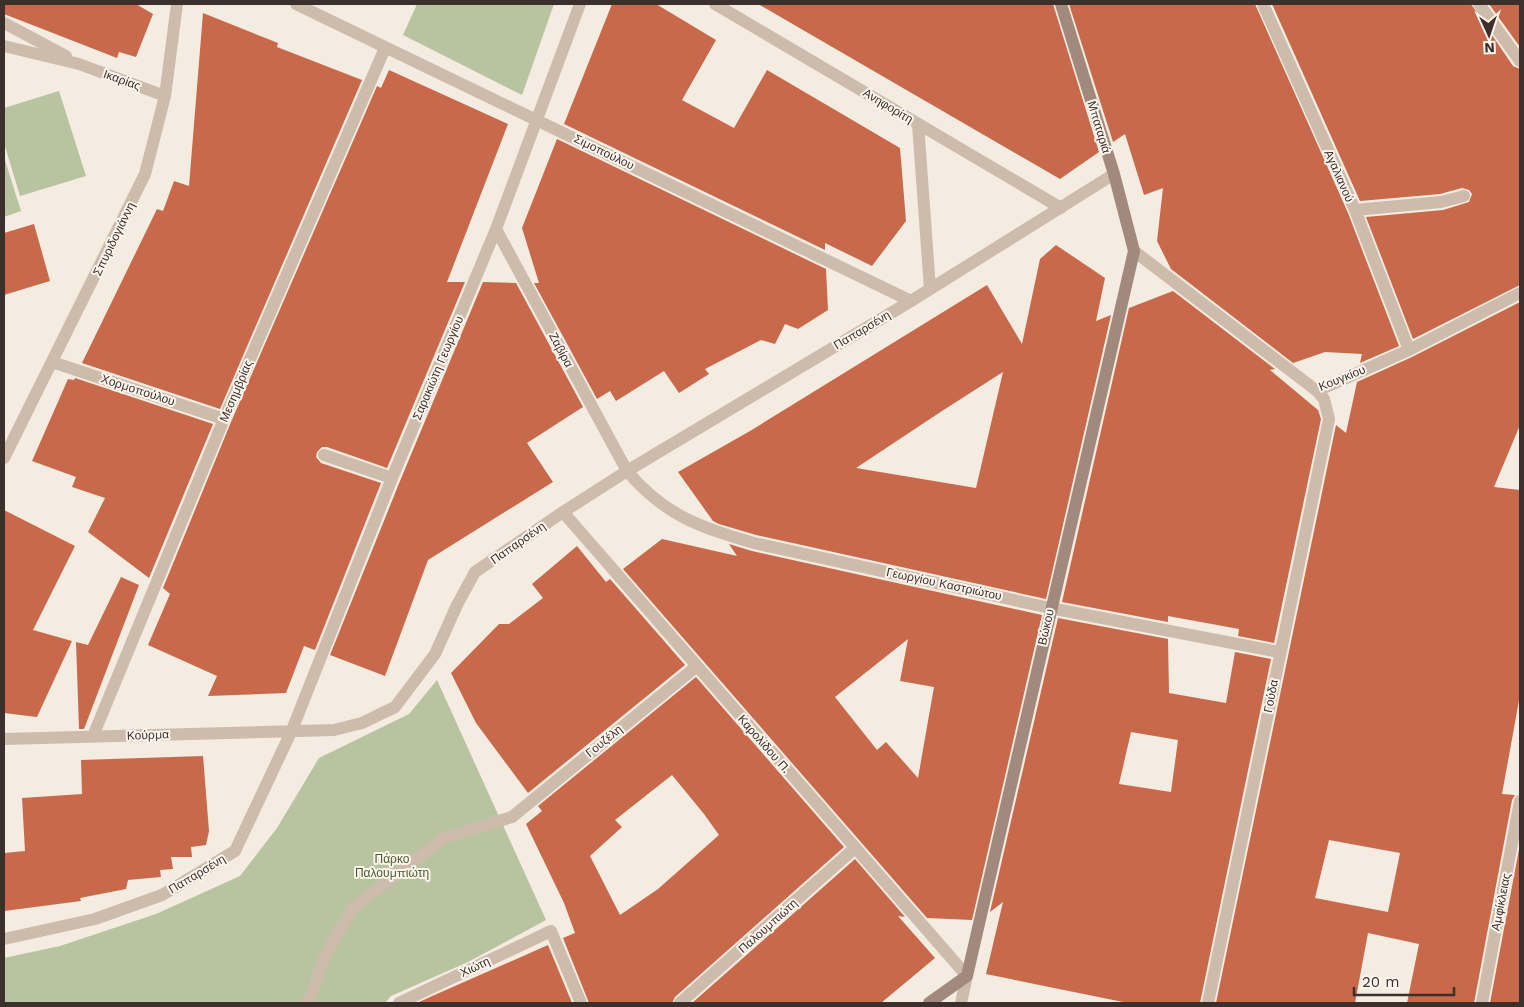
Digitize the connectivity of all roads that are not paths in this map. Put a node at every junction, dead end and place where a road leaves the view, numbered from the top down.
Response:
1 (177, 4) edge
2 (296, 4) edge
3 (580, 4) edge
4 (715, 4) edge
5 (1061, 4) edge
6 (1264, 4) edge
7 (1479, 4) edge
8 (4, 23) edge
9 (4, 46) edge
10 (385, 48) junction
11 (1520, 61) edge
12 (79, 64) junction
13 (165, 96) junction
14 (536, 120) junction
15 (918, 124) junction
16 (1114, 174) junction
17 (1464, 196) dead end
18 (1061, 208) junction
19 (1355, 210) junction
20 (496, 229) junction
21 (1134, 251) junction
22 (930, 289) junction
23 (1520, 293) edge
24 (912, 300) junction
25 (1409, 350) junction
26 (52, 362) junction
27 (1317, 391) junction
28 (224, 419) junction
29 (324, 455) dead end
30 (4, 458) edge
31 (627, 471) junction
32 (392, 478) junction
33 (563, 512) junction
34 (1050, 608) junction
35 (1280, 652) junction
36 (697, 666) junction
37 (292, 730) junction
38 (93, 736) junction
39 (4, 740) edge
40 (1520, 801) edge
41 (855, 848) junction
42 (4, 939) edge
43 (966, 976) junction
44 (308, 1003) edge
45 (398, 1003) edge
46 (581, 1003) edge
47 (680, 1003) edge
48 (929, 1003) edge
49 (961, 1003) edge
50 (1208, 1003) edge
51 (1482, 1003) edge

1 - 13 street, Σπυριδογιάννη
2 - 10 street, Σιμοπούλου
3 - 14 street, Σαρακιώτη Γεωργίου
4 - 15 street, Ανηφορίτη
5 - 16 street, Μπαταριά
6 - 19 street, Αγαλιανού
7 - 11 street
8 - 12 street, Ικαρίας
9 - 12 street, Ικαρίας
10 - 14 street, Σιμοπούλου
10 - 28 street, Μεσημβρίας
12 - 13 street, Ικαρίας
13 - 26 street, Σπυριδογιάννη
14 - 20 street, Σαρακιώτη Γεωργίου
14 - 24 street, Σιμοπούλου
15 - 18 street, Ανηφορίτη
15 - 22 street
16 - 18 street, Παπαρσένη
16 - 21 street, Μπαταριά
17 - 19 street
18 - 22 street, Παπαρσένη
19 - 25 street, Αγαλιανού
20 - 31 street, Ζαβίρα
20 - 32 street, Σαρακιώτη Γεωργίου
21 - 27 street, Κουγκίου
21 - 34 street, Βώκου
22 - 24 street, Παπαρσένη
23 - 25 street, Κουγκίου
24 - 31 street, Παπαρσένη
25 - 27 street, Κουγκίου
26 - 28 street, Χορμοπούλου
26 - 30 street, Σπυριδογιάννη
27 - 35 street, Γούδα
28 - 38 street, Μεσημβρίας
29 - 32 street
31 - 33 street, Παπαρσένη
31 - 34 street, Γεωργίου Καστριώτου
32 - 37 street, Σαρακιώτη Γεωργίου
33 - 36 street, Καρολίδου Π.
33 - 37 street, Παπαρσένη
34 - 35 street, Γεωργίου Καστριώτου
34 - 43 street, Βώκου
35 - 50 street, Γούδα
36 - 41 street, Καρολίδου Π.
36 - 44 street, Γουζέλη
37 - 38 street, Κούρμα
37 - 42 street, Παπαρσένη
38 - 39 street, Κούρμα
40 - 51 street, Αμφίκλειας
41 - 43 street, Καρολίδου Π.
41 - 47 street, Παλουμπιώτη
43 - 48 street
43 - 49 street, Βώκου
45 - 46 street, Χιώτη

